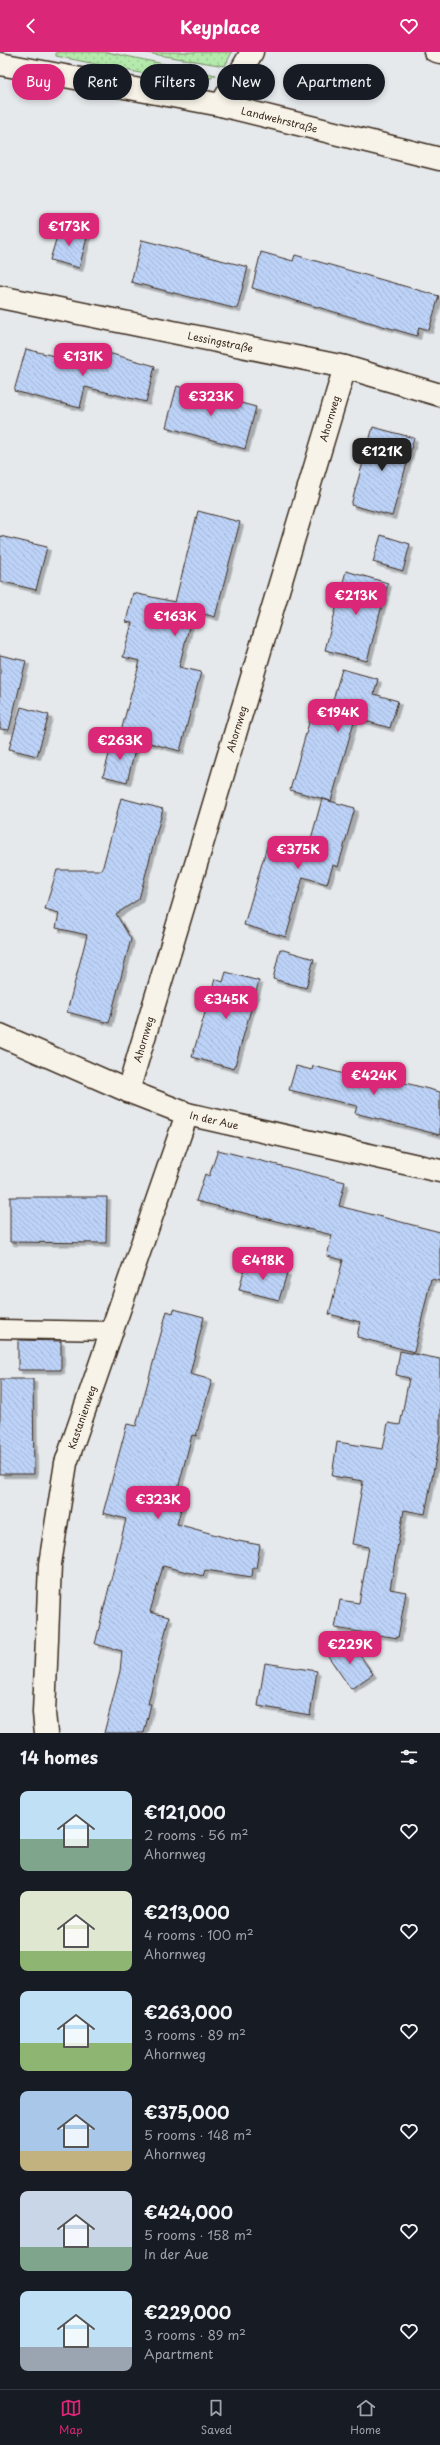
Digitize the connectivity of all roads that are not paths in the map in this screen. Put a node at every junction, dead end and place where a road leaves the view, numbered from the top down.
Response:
1 (252, 52) edge
2 (433, 52) edge
3 (440, 54) edge
4 (0, 64) edge
5 (221, 105) junction
6 (440, 159) edge
7 (0, 297) edge
8 (345, 367) junction
9 (440, 395) edge
10 (0, 1035) edge
11 (128, 1092) junction
12 (187, 1114) junction
13 (440, 1171) edge
14 (0, 1329) edge
15 (113, 1331) junction
16 (46, 1733) edge

1 - 5 street
2 - 3 lane
4 - 5 street, Landwehrstraße
5 - 6 street, Landwehrstraße
7 - 8 street, Lessingstraße
8 - 9 street, Lessingstraße
8 - 11 street, Ahornweg
10 - 11 street, In der Aue
11 - 12 street, In der Aue
12 - 13 street, In der Aue
12 - 15 street, Kastanienweg
14 - 15 lane
15 - 16 street, Kastanienweg

